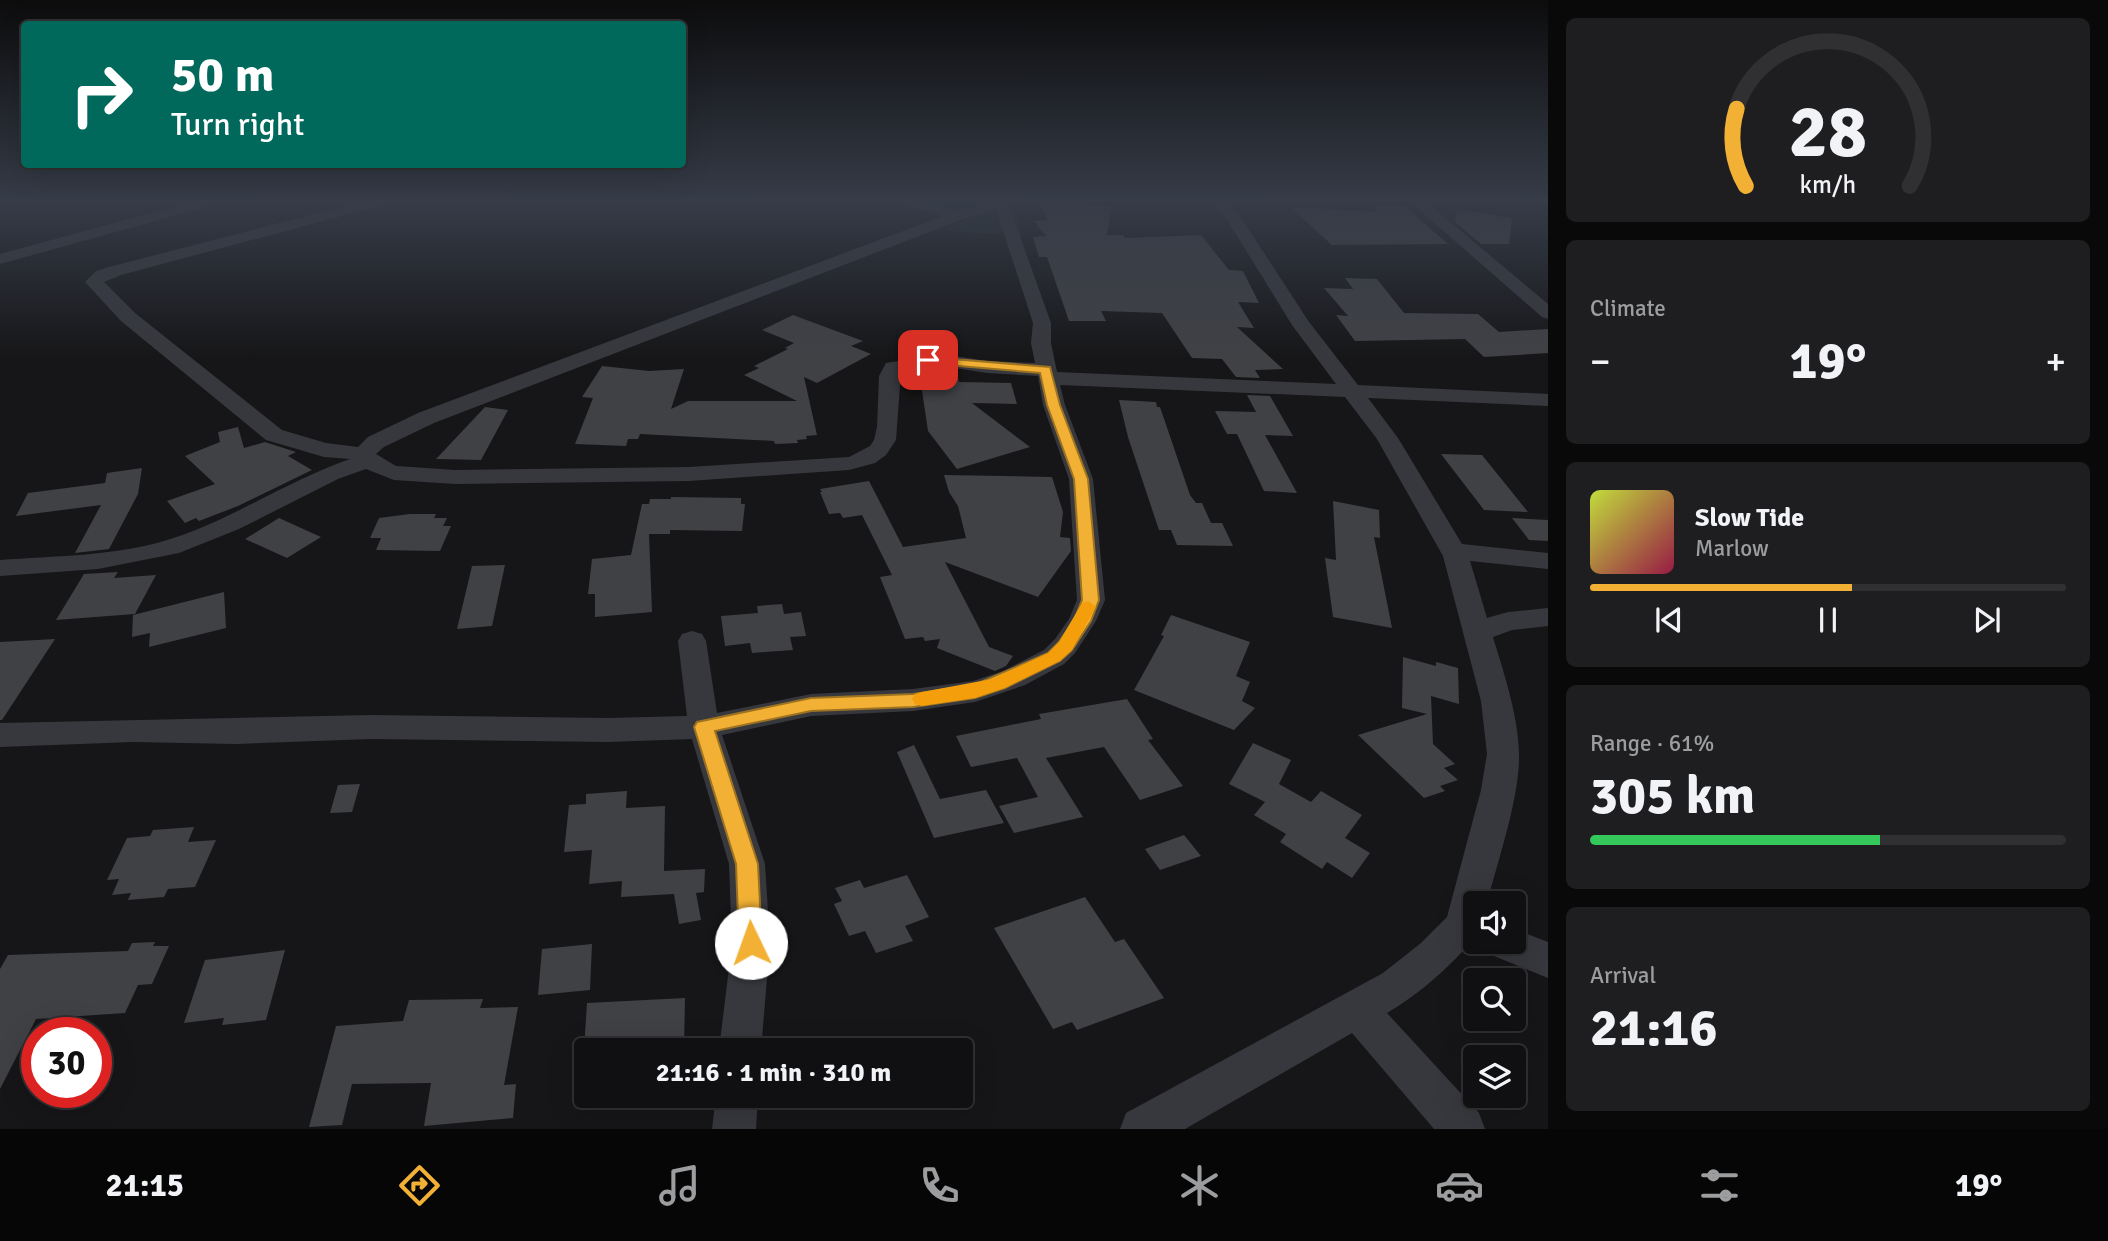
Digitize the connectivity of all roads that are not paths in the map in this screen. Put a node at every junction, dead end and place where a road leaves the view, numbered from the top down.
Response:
1 (23, 253) edge
2 (184, 253) edge
3 (861, 253) edge
4 (1018, 253) edge
5 (1255, 253) edge
6 (1477, 253) edge
7 (0, 259) edge
8 (1548, 313) edge
9 (1047, 374) junction
10 (1351, 391) junction
11 (1548, 400) edge
12 (365, 457) junction
13 (1453, 551) junction
14 (1548, 561) edge
15 (0, 568) edge
16 (1548, 617) edge
17 (1478, 632) junction
18 (692, 640) dead end
19 (704, 727) junction
20 (0, 735) edge
21 (1477, 891) edge
22 (1463, 932) edge
23 (1526, 951) edge
24 (1548, 960) edge
25 (1357, 1009) junction
26 (741, 1038) edge
27 (736, 1108) edge
28 (734, 1129) edge
29 (1142, 1129) edge
30 (1463, 1129) edge

1 - 7 street
2 - 12 street
3 - 12 street
4 - 9 street
5 - 10 street
6 - 8 street
9 - 10 street
9 - 12 street
9 - 19 street
10 - 11 street
10 - 13 street
12 - 15 street
13 - 14 street
13 - 17 street
16 - 17 street
17 - 21 street
18 - 19 street
19 - 20 street
19 - 26 street
22 - 25 street
23 - 24 street
25 - 29 street
25 - 30 street
27 - 28 street

